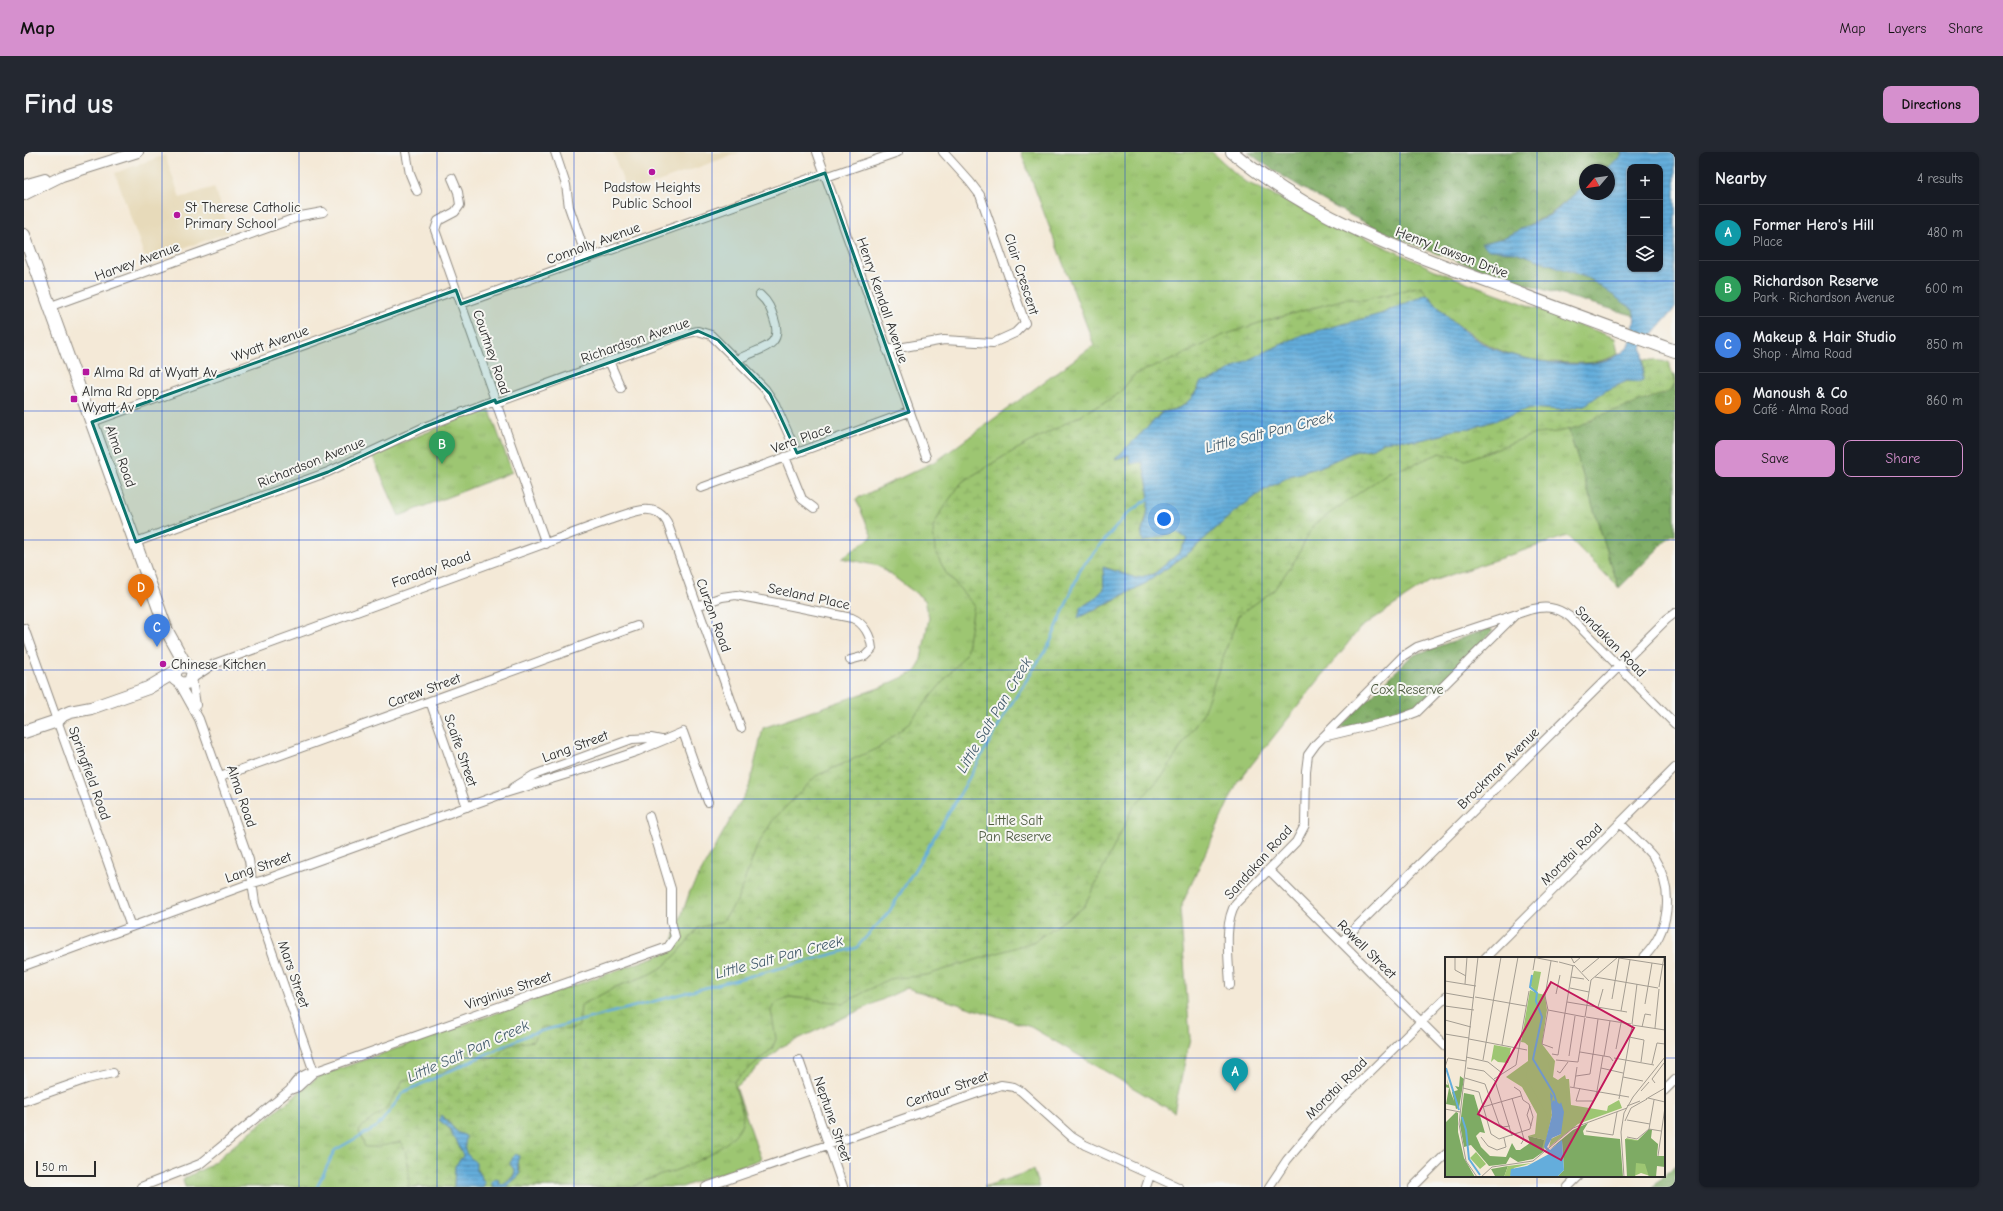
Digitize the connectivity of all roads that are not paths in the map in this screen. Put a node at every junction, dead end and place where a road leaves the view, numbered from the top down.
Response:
1 (135, 152) edge
2 (406, 152) edge
3 (555, 152) edge
4 (817, 152) edge
5 (898, 152) edge
6 (942, 152) edge
7 (1232, 152) edge
8 (825, 175) junction
9 (62, 176) junction
10 (452, 178) dead end
11 (24, 185) edge
12 (416, 192) dead end
13 (24, 195) edge
14 (323, 212) dead end
15 (24, 224) edge
16 (27, 241) edge
17 (587, 259) junction
18 (456, 290) junction
19 (760, 295) dead end
20 (461, 304) junction
21 (51, 306) junction
22 (887, 350) junction
23 (1672, 350) edge
24 (738, 360) junction
25 (609, 361) junction
26 (620, 388) dead end
27 (496, 402) junction
28 (909, 412) junction
29 (92, 422) junction
30 (797, 453) junction
31 (785, 457) junction
32 (926, 457) dead end
33 (701, 488) dead end
34 (814, 508) dead end
35 (660, 512) joint
36 (136, 542) junction
37 (546, 544) junction
38 (697, 606) junction
39 (1675, 614) edge
40 (1515, 615) junction
41 (637, 626) dead end
42 (24, 628) edge
43 (850, 660) dead end
44 (214, 664) junction
45 (1619, 666) junction
46 (184, 675) junction
47 (430, 701) junction
48 (199, 719) junction
49 (57, 721) junction
50 (1675, 724) edge
51 (741, 728) dead end
52 (24, 732) edge
53 (1322, 737) junction
54 (661, 740) junction
55 (1675, 768) edge
56 (220, 777) junction
57 (502, 794) junction
58 (708, 802) dead end
59 (467, 807) junction
60 (649, 816) dead end
61 (1620, 823) junction
62 (1270, 870) junction
63 (253, 883) junction
64 (131, 927) junction
65 (1341, 942) junction
66 (1486, 957) edge
67 (1644, 957) edge
68 (24, 966) edge
69 (1230, 985) dead end
70 (1445, 998) edge
71 (1421, 1022) junction
72 (1445, 1046) edge
73 (798, 1060) dead end
74 (314, 1072) junction
75 (113, 1073) dead end
76 (1675, 1080) edge
77 (1665, 1090) edge
78 (24, 1101) edge
79 (828, 1144) junction
80 (1445, 1155) edge
81 (1150, 1175) junction
82 (1577, 1177) edge
83 (141, 1187) edge
84 (706, 1187) edge
85 (843, 1187) edge
86 (1146, 1187) edge
87 (1178, 1187) edge
88 (1269, 1187) edge
89 (1413, 1187) edge
90 (1568, 1187) edge

1 - 9 street
2 - 12 street
3 - 17 street
4 - 8 street, Henry Kendall Avenue
5 - 8 street
6 - 22 street, Clair Crescent
7 - 23 main road, Henry Lawson Drive
8 - 17 street, Connolly Avenue
8 - 22 street, Henry Kendall Avenue
9 - 11 street
9 - 13 street
10 - 18 street, Courtney Road
14 - 21 street, Harvey Avenue
15 - 16 main road, Alma Road
16 - 21 main road, Alma Road
17 - 20 street, Connolly Avenue
18 - 20 street, Courtney Road
18 - 29 street, Wyatt Avenue
19 - 24 street
20 - 27 street, Courtney Road
21 - 29 main road, Alma Road
22 - 28 street, Henry Kendall Avenue
24 - 25 street, Richardson Avenue
24 - 30 street, Richardson Avenue
25 - 26 street
25 - 27 street, Richardson Avenue
27 - 36 street, Richardson Avenue
27 - 37 street, Courtney Road
28 - 30 street, Vera Place
28 - 32 street, Henry Kendall Avenue
29 - 36 main road, Alma Road
30 - 31 street, Vera Place
31 - 33 street, Vera Place
31 - 34 street
35 - 37 street, Faraday Road
35 - 38 street, Curzon Road
36 - 46 main road, Alma Road
37 - 44 street, Faraday Road
38 - 43 street, Seeland Place
38 - 51 street, Curzon Road
39 - 45 street, Brockman Avenue
40 - 45 street, Sandakan Road
40 - 53 street, Sandakan Road
40 - 53 street, Sandakan Road
41 - 47 street, Carew Street
42 - 49 street, Springfield Road
44 - 46 street, Faraday Road
44 - 46 street, Faraday Road
45 - 50 street, Sandakan Road
45 - 65 street, Brockman Avenue
46 - 48 street, Alma Road
46 - 48 street, Alma Road
46 - 49 main road, Faraday Road
47 - 56 street, Carew Street
47 - 59 street, Scaife Street
48 - 56 street, Alma Road
49 - 52 main road, Faraday Road
49 - 64 street, Springfield Road
53 - 62 street, Sandakan Road
54 - 57 street, Lang Street
54 - 57 street, Lang Street
54 - 58 street, Lang Street
55 - 61 street, Morotai Road
56 - 63 street, Alma Road
57 - 59 street, Lang Street
59 - 63 street, Lang Street
60 - 74 street, Virginius Street
61 - 66 street, Morotai Road
61 - 67 street
62 - 65 street, Rowell Street
62 - 69 street, Sandakan Road
63 - 64 street, Lang Street
63 - 74 street, Mars Street
64 - 68 street, Lang Street
65 - 71 street, Rowell Street
70 - 71 street, Morotai Road
71 - 72 street, Rowell Street
71 - 88 street, Morotai Road
73 - 79 street, Neptune Street
74 - 83 street, Virginius Street
75 - 78 street
76 - 77 street
79 - 81 street, Centaur Street
79 - 84 street, Centaur Street
79 - 85 street, Neptune Street
80 - 89 street
81 - 86 street
81 - 87 street, Centaur Street
82 - 90 street

